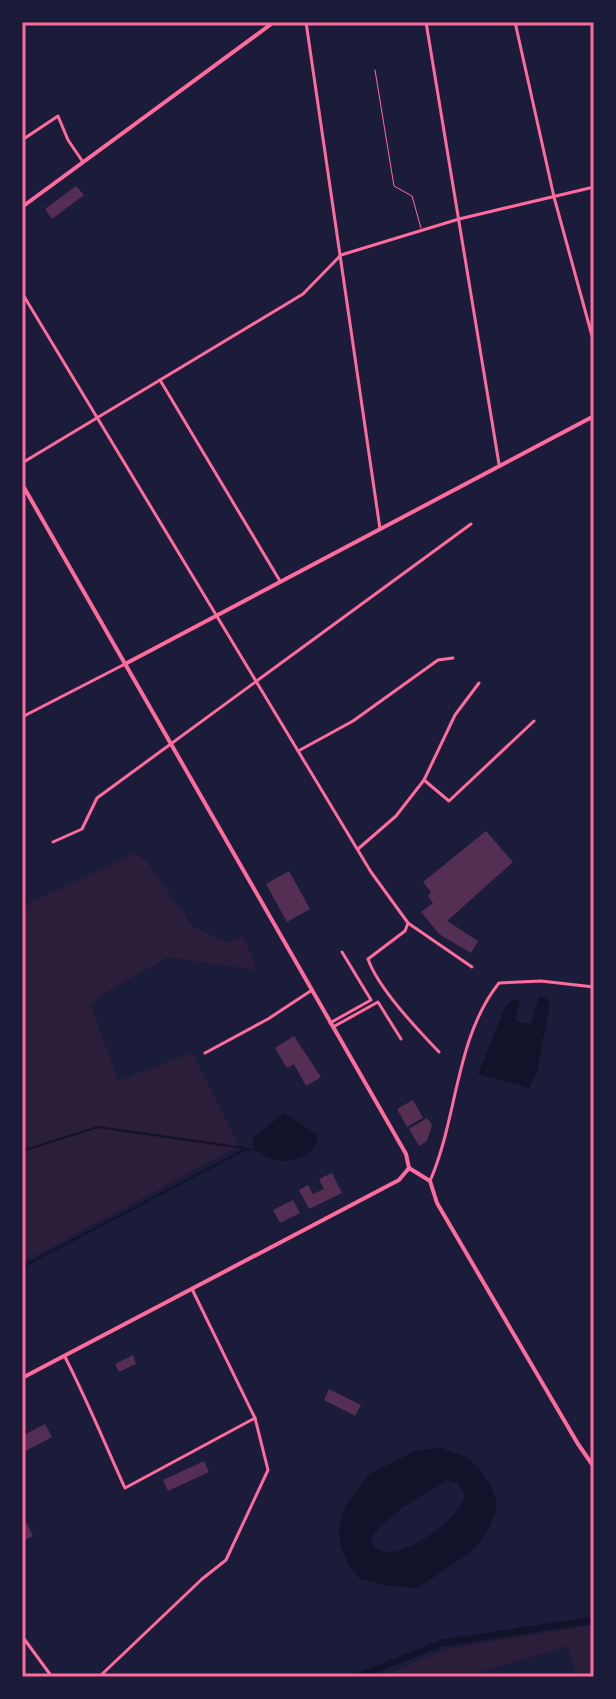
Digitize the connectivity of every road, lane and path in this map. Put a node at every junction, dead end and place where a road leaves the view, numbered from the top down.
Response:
1 (274, 22) edge
2 (306, 22) edge
3 (426, 22) edge
4 (515, 22) edge
5 (375, 70) dead end
6 (22, 140) edge
7 (83, 162) junction
8 (594, 187) edge
9 (554, 197) junction
10 (22, 207) edge
11 (459, 219) junction
12 (422, 231) junction
13 (341, 255) junction
14 (22, 293) edge
15 (594, 343) edge
16 (160, 380) junction
17 (594, 416) edge
18 (98, 417) junction
19 (22, 463) edge
20 (499, 464) junction
21 (22, 484) edge
22 (471, 524) dead end
23 (380, 529) junction
24 (280, 581) junction
25 (217, 616) junction
26 (453, 658) dead end
27 (125, 664) junction
28 (257, 681) junction
29 (479, 683) dead end
30 (22, 717) edge
31 (534, 721) dead end
32 (171, 742) junction
33 (300, 750) junction
34 (424, 780) junction
35 (53, 842) dead end
36 (358, 849) junction
37 (408, 923) junction
38 (342, 952) dead end
39 (472, 967) dead end
40 (594, 987) edge
41 (312, 990) junction
42 (332, 1025) junction
43 (401, 1039) dead end
44 (439, 1052) dead end
45 (205, 1053) dead end
46 (409, 1168) junction
47 (430, 1181) junction
48 (192, 1289) junction
49 (64, 1356) junction
50 (22, 1378) edge
51 (255, 1418) junction
52 (594, 1467) edge
53 (22, 1636) edge
54 (52, 1677) edge
55 (99, 1677) edge

1 - 7 main road
2 - 13 street
3 - 11 street
4 - 9 street
5 - 12 lane
6 - 7 street
7 - 10 main road
8 - 9 street
9 - 11 street
9 - 15 street
11 - 12 street
11 - 20 street
12 - 13 street
13 - 16 street
13 - 23 street
14 - 18 street
16 - 18 street
16 - 24 street
17 - 20 main road
18 - 19 street
18 - 25 street
20 - 23 main road
21 - 27 main road
22 - 28 street
23 - 24 main road
24 - 25 main road
25 - 27 main road
25 - 28 street
26 - 33 street
27 - 30 street
27 - 32 main road
28 - 32 street
28 - 33 street
29 - 34 street
31 - 34 street
32 - 35 street
32 - 41 main road
33 - 36 street
34 - 36 street
36 - 37 street
37 - 39 street
37 - 44 street
38 - 42 street
40 - 47 street
41 - 42 main road
41 - 45 street
42 - 43 street
42 - 46 main road
46 - 47 main road
46 - 48 main road
47 - 52 main road
48 - 49 main road
48 - 51 street
49 - 50 main road
49 - 51 street
51 - 55 street
53 - 54 street

